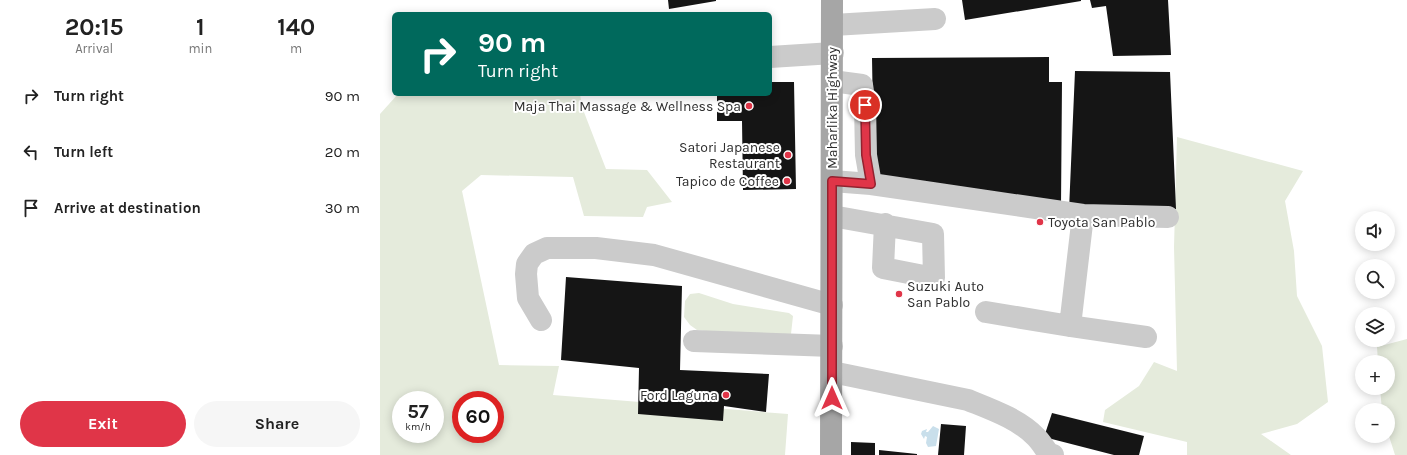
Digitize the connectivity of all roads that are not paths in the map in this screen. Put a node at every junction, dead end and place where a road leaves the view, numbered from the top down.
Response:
1 (832, 0) edge
2 (935, 20) dead end
3 (833, 25) junction
4 (833, 53) junction
5 (772, 57) edge
6 (832, 81) junction
7 (832, 181) junction
8 (871, 184) junction
9 (1083, 215) junction
10 (832, 216) junction
11 (1168, 217) dead end
12 (885, 224) dead end
13 (832, 305) junction
14 (986, 312) dead end
15 (541, 320) dead end
16 (1070, 326) junction
17 (1146, 337) dead end
18 (694, 341) dead end
19 (832, 346) junction
20 (832, 372) junction
21 (832, 455) edge
22 (1051, 455) edge

1 - 3 main road, Maharlika Highway
2 - 3 lane
3 - 4 main road, Maharlika Highway
4 - 5 lane
4 - 6 main road, Maharlika Highway
6 - 7 main road, Maharlika Highway
6 - 8 lane
7 - 8 lane
7 - 10 main road, Maharlika Highway
8 - 9 lane
9 - 11 lane
9 - 16 lane
10 - 12 lane
10 - 13 main road, Maharlika Highway
13 - 15 lane
13 - 19 main road, Maharlika Highway
14 - 16 lane
16 - 17 lane
18 - 19 lane
19 - 20 main road, Maharlika Highway
20 - 21 main road, Maharlika Highway
20 - 22 lane

